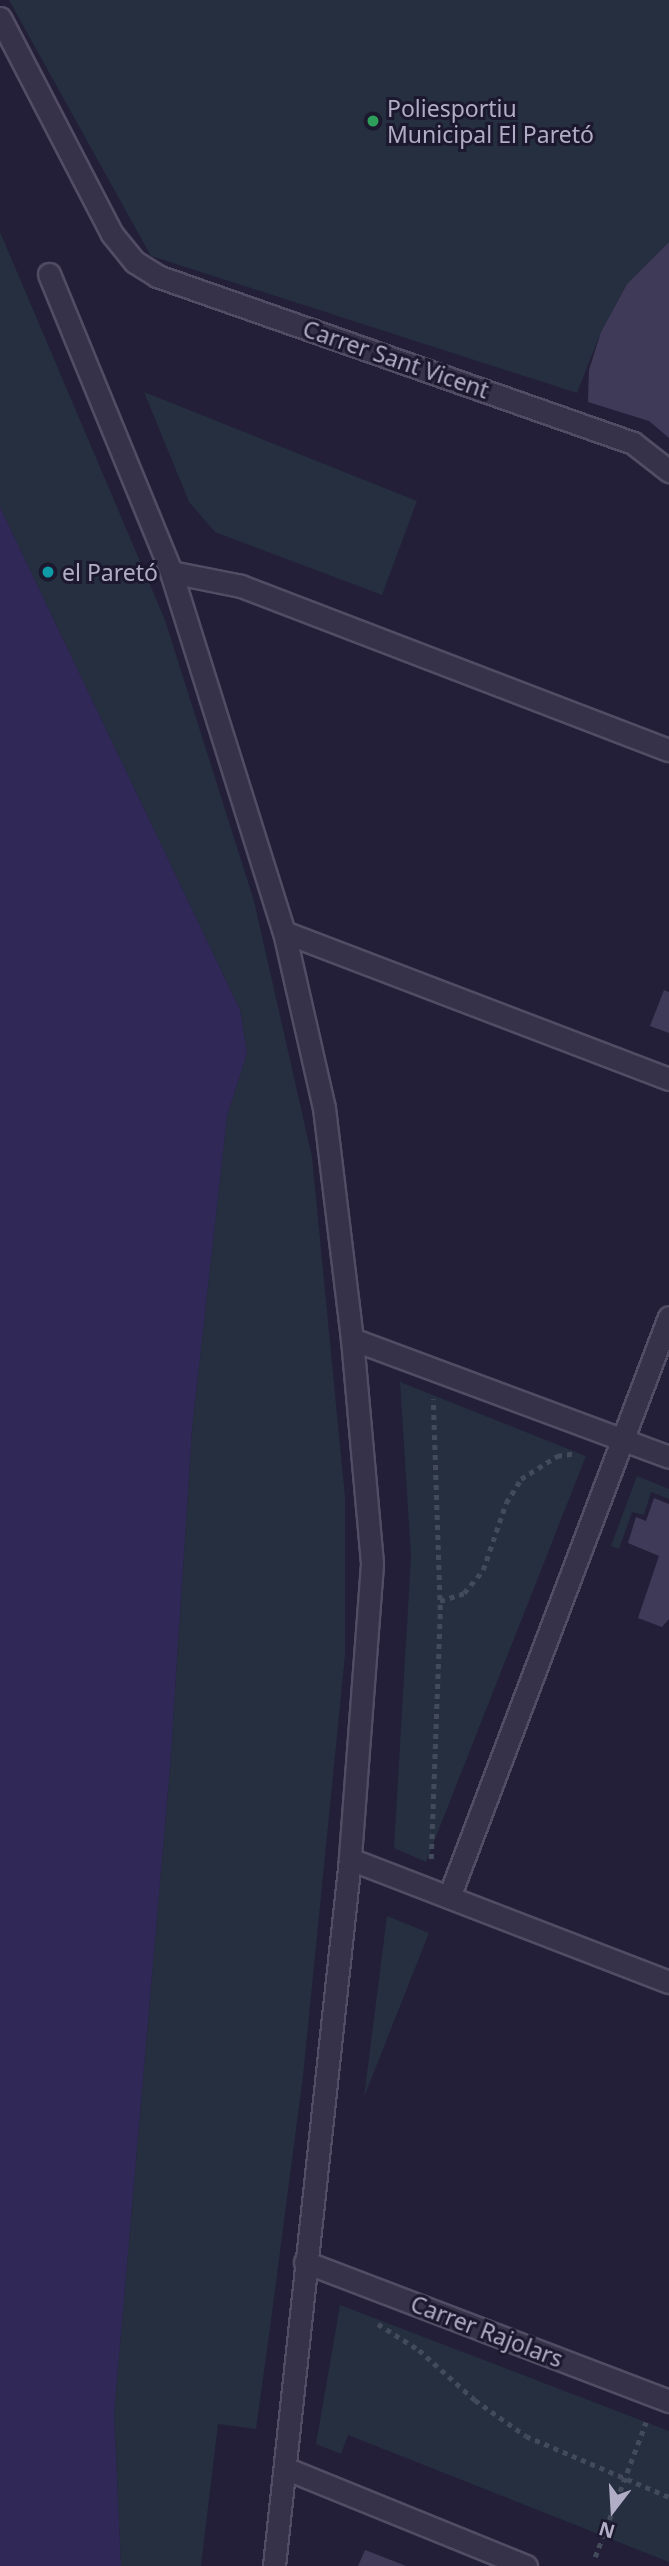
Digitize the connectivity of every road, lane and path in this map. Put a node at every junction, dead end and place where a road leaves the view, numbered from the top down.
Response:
1 (0, 18) edge
2 (48, 274) dead end
3 (669, 471) edge
4 (171, 572) junction
5 (669, 750) edge
6 (284, 932) junction
7 (669, 1079) edge
8 (669, 1317) edge
9 (352, 1339) junction
10 (432, 1388) dead end
11 (621, 1439) junction
12 (588, 1451) dead end
13 (669, 1457) edge
14 (440, 1601) junction
15 (351, 1859) junction
16 (431, 1863) dead end
17 (449, 1897) junction
18 (669, 1982) edge
19 (305, 2262) junction
20 (367, 2317) dead end
21 (667, 2396) edge
22 (649, 2415) dead end
23 (286, 2469) junction
24 (624, 2481) junction
25 (669, 2497) edge
26 (595, 2557) dead end
27 (274, 2566) edge
28 (526, 2566) edge

1 - 3 street, Carrer Sant Vicent
2 - 4 street
4 - 5 street
4 - 6 street
6 - 7 street
6 - 9 street
8 - 11 street
9 - 11 street
9 - 15 street
10 - 14 path
11 - 13 street
11 - 17 street
12 - 14 path
14 - 16 path
15 - 17 street
15 - 19 street
17 - 18 street
19 - 21 street, Carrer Rajolars
19 - 23 street
20 - 24 path
22 - 24 path
23 - 27 street
23 - 28 street
24 - 25 path
24 - 26 path

